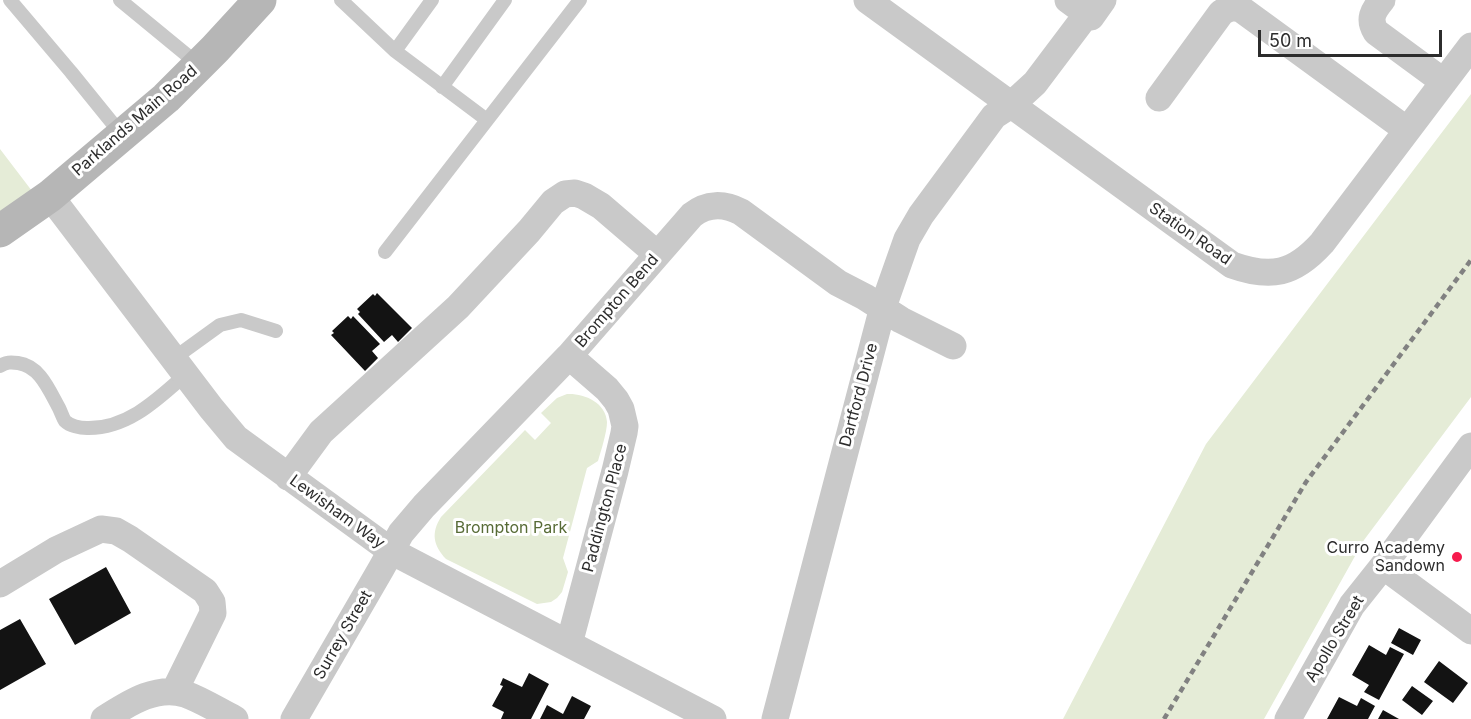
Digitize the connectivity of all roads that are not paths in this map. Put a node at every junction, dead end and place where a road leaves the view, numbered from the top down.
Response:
1 (10, 0) edge
2 (120, 0) edge
3 (260, 0) edge
4 (340, 0) edge
5 (432, 0) edge
6 (505, 0) edge
7 (580, 0) edge
8 (867, 0) edge
9 (1381, 0) edge
10 (1086, 5) edge
11 (1471, 46) edge
12 (395, 51) junction
13 (199, 65) junction
14 (1444, 82) junction
15 (442, 87) junction
16 (1159, 98) dead end
17 (1011, 105) junction
18 (487, 120) junction
19 (1407, 130) junction
20 (122, 135) junction
21 (50, 196) junction
22 (0, 231) edge
23 (385, 252) dead end
24 (657, 254) junction
25 (883, 307) junction
26 (276, 332) dead end
27 (953, 346) dead end
28 (569, 356) junction
29 (0, 366) edge
30 (179, 367) junction
31 (1471, 446) edge
32 (288, 477) junction
33 (391, 551) junction
34 (1383, 566) junction
35 (0, 584) edge
36 (1471, 631) edge
37 (569, 644) junction
38 (174, 692) junction
39 (104, 719) edge
40 (235, 719) edge
41 (294, 719) edge
42 (713, 719) edge
43 (775, 719) edge
44 (1288, 719) edge

1 - 20 lane
2 - 13 lane
3 - 13 street, Parklands Main Road
4 - 12 lane
5 - 12 lane
6 - 15 lane
7 - 18 lane
8 - 17 street, Station Road
9 - 14 street
10 - 17 street, Dartford Drive
11 - 14 street, Station Road
12 - 15 lane
13 - 20 street, Parklands Main Road
14 - 19 street, Station Road
15 - 18 lane
16 - 19 street
17 - 19 street, Station Road
17 - 25 street, Dartford Drive
18 - 23 lane
20 - 21 street, Parklands Main Road
21 - 22 street, Parklands Main Road
21 - 30 street, Lewisham Way
24 - 25 street, Brompton Bend
24 - 28 street, Brompton Bend
24 - 32 street
25 - 27 street, Brompton Bend
25 - 43 street, Dartford Drive
26 - 30 lane
28 - 33 street, Brompton Bend
28 - 37 street, Paddington Place
29 - 30 lane
30 - 32 street, Lewisham Way
31 - 34 street, Apollo Street
32 - 33 street, Lewisham Way
33 - 37 street, Lewisham Way
33 - 41 street, Surrey Street
34 - 36 street
34 - 44 street, Apollo Street
35 - 38 street
37 - 42 street, Lewisham Way
38 - 39 street
38 - 40 street

